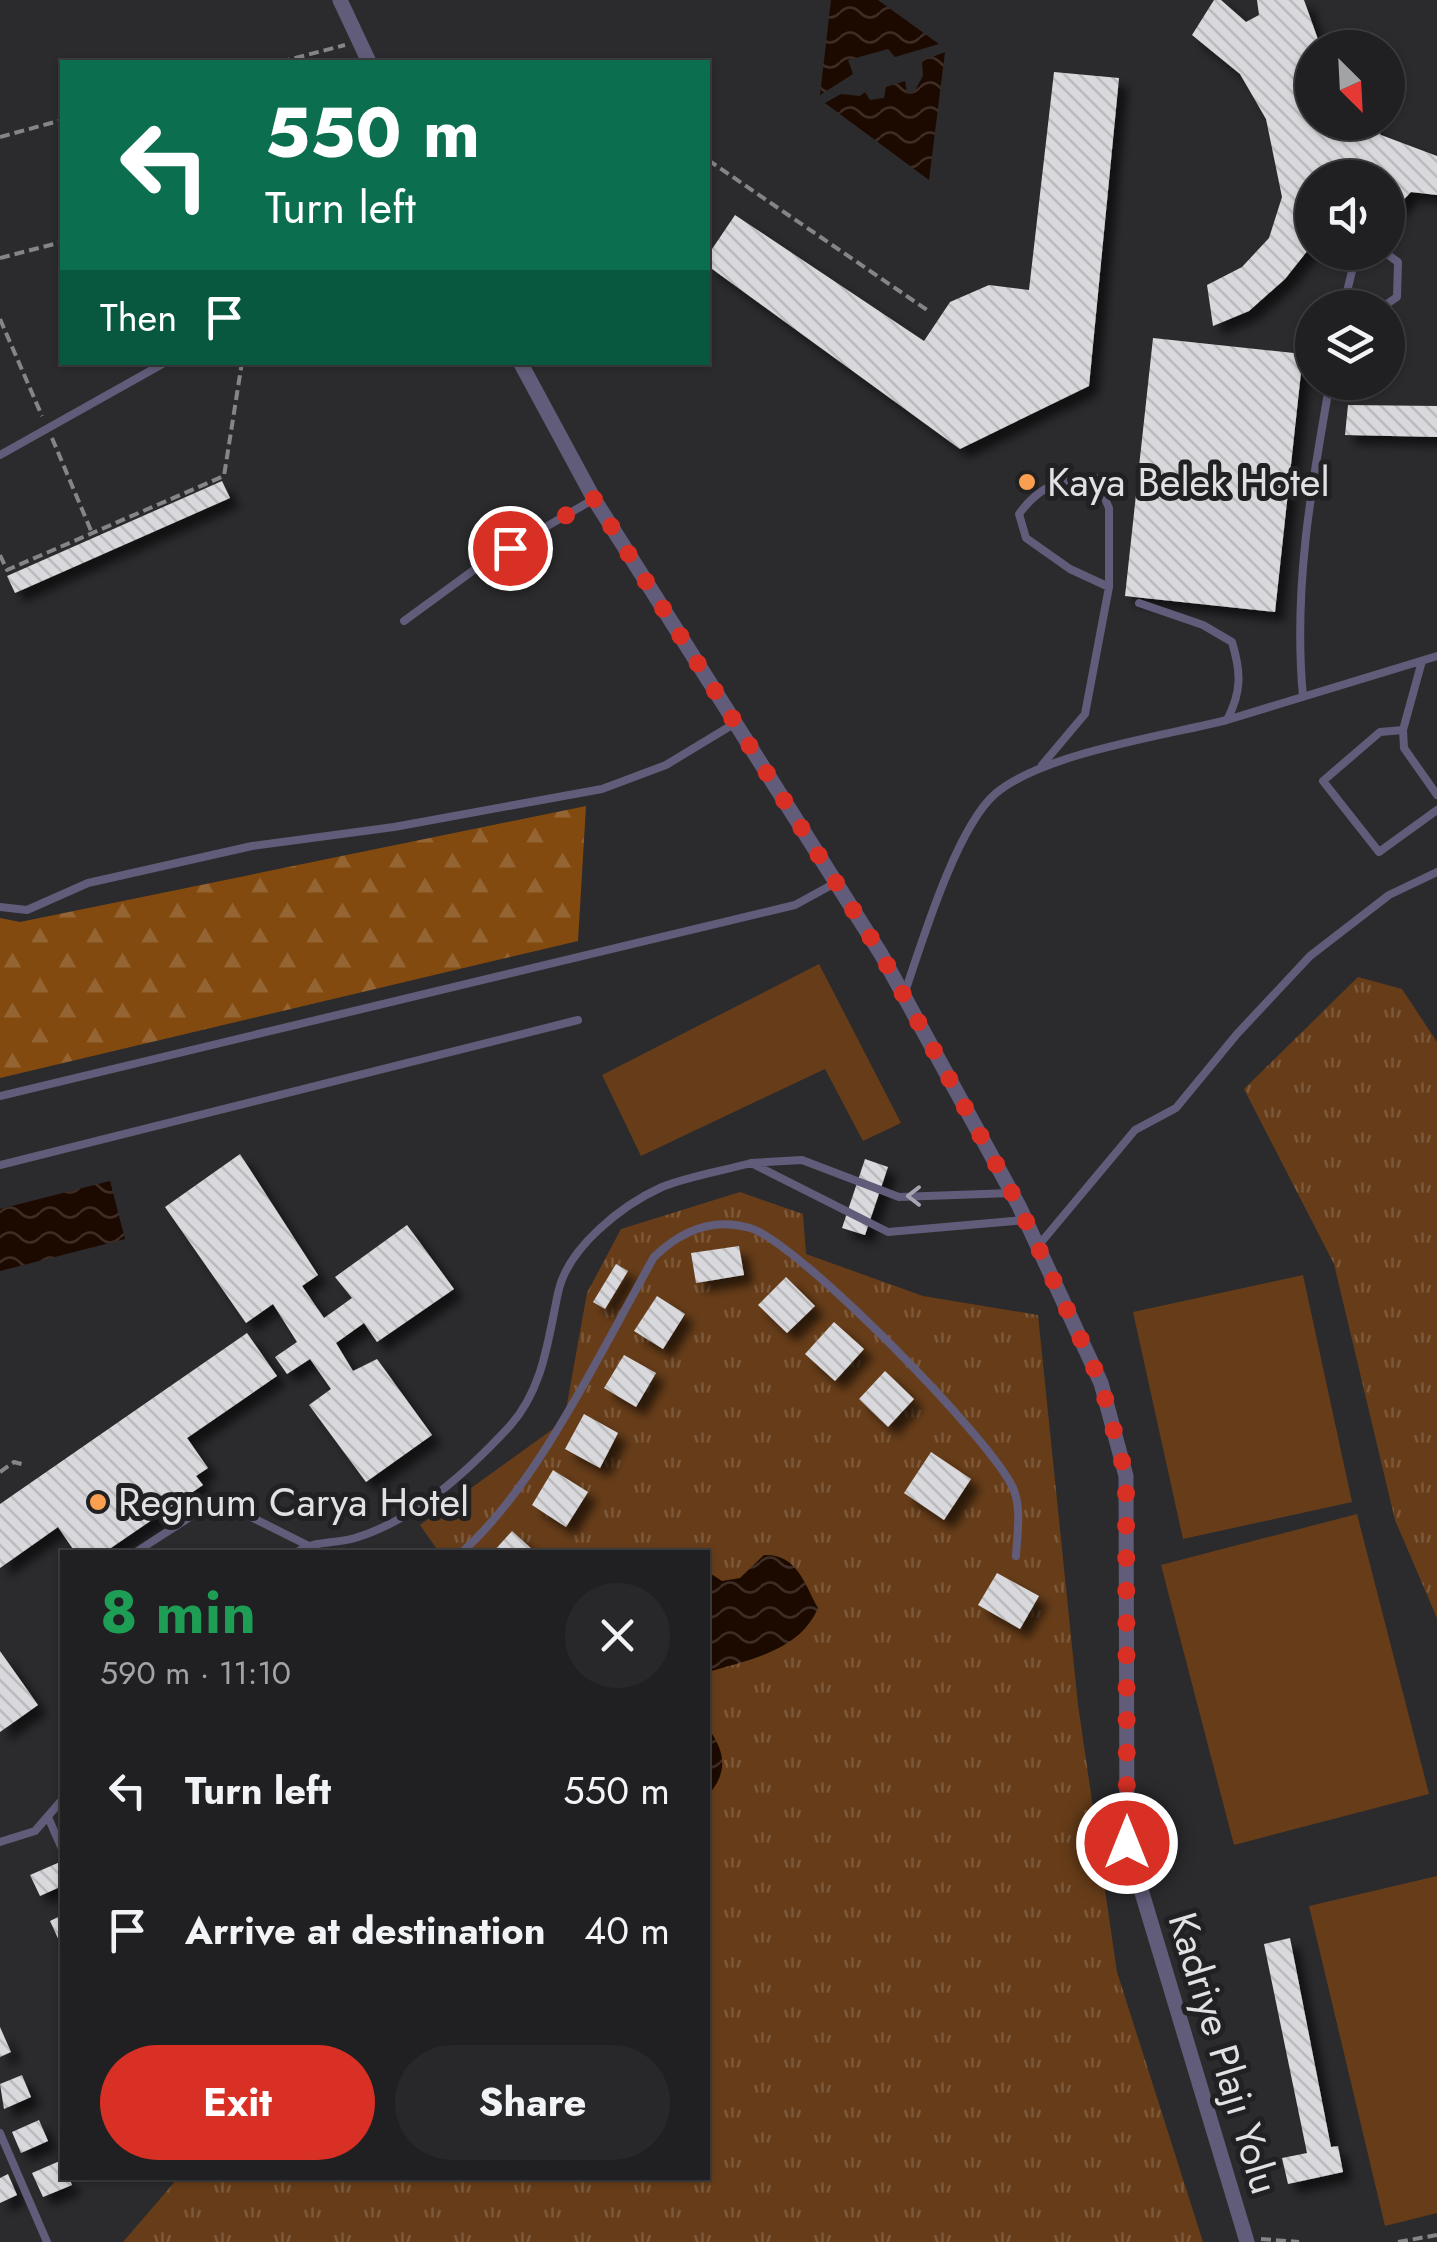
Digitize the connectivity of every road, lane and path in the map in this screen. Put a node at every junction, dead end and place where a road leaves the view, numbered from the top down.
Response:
1 (340, 0) edge
2 (359, 42) junction
3 (288, 60) edge
4 (368, 60) edge
5 (60, 121) edge
6 (0, 137) edge
7 (710, 161) edge
8 (60, 243) edge
9 (0, 258) edge
10 (930, 312) dead end
11 (0, 319) edge
12 (161, 365) edge
13 (242, 365) edge
14 (522, 365) edge
15 (1327, 400) edge
16 (47, 428) junction
17 (0, 455) edge
18 (594, 499) junction
19 (92, 533) junction
20 (0, 555) edge
21 (1109, 588) junction
22 (1139, 603) dead end
23 (404, 621) dead end
24 (1437, 656) edge
25 (1422, 660) junction
26 (1303, 698) junction
27 (1227, 720) junction
28 (736, 722) junction
29 (1404, 730) junction
30 (1042, 766) junction
31 (1437, 795) edge
32 (1437, 810) edge
33 (1437, 872) edge
34 (838, 882) junction
35 (0, 907) edge
36 (904, 995) junction
37 (578, 1020) dead end
38 (0, 1096) edge
39 (751, 1163) junction
40 (0, 1165) edge
41 (1012, 1193) junction
42 (1026, 1220) junction
43 (1038, 1246) junction
44 (25, 1465) dead end
45 (0, 1472) edge
46 (307, 1545) junction
47 (139, 1550) edge
48 (300, 1550) edge
49 (464, 1550) edge
50 (1016, 1556) dead end
51 (60, 1802) edge
52 (48, 1817) junction
53 (0, 1842) edge
54 (60, 1844) edge
55 (0, 2133) edge
56 (1437, 2234) edge
57 (1247, 2240) edge
58 (47, 2242) edge
59 (1300, 2242) edge
60 (1398, 2242) edge

1 - 2 street
2 - 3 path
2 - 4 street
5 - 6 path
7 - 10 path
8 - 9 path
11 - 16 path
12 - 16 lane
13 - 19 path
14 - 18 street, Kadriye Plajı Yolu
15 - 26 lane
16 - 17 lane
16 - 19 path
18 - 23 lane
18 - 28 street, Kadriye Plajı Yolu
19 - 20 path
21 - 21 lane
21 - 30 lane
22 - 27 lane
24 - 25 lane
25 - 26 lane
25 - 29 lane
26 - 27 lane
27 - 30 lane
28 - 34 street, Kadriye Plajı Yolu
28 - 35 lane
29 - 31 lane
29 - 32 lane
30 - 36 lane
33 - 43 lane
34 - 36 street, Kadriye Plajı Yolu
34 - 38 lane
36 - 41 street, Kadriye Plajı Yolu
37 - 40 lane
41 -> 39 lane
39 - 42 lane
39 - 46 lane
41 - 42 street, Kadriye Plajı Yolu
42 - 43 street, Kadriye Plajı Yolu
43 - 57 street, Kadriye Plajı Yolu
44 - 45 path
46 - 47 lane
46 - 48 lane
49 - 50 lane
51 - 52 lane
52 - 53 lane
52 - 54 lane
55 - 58 lane
56 - 60 path
57 - 59 path

